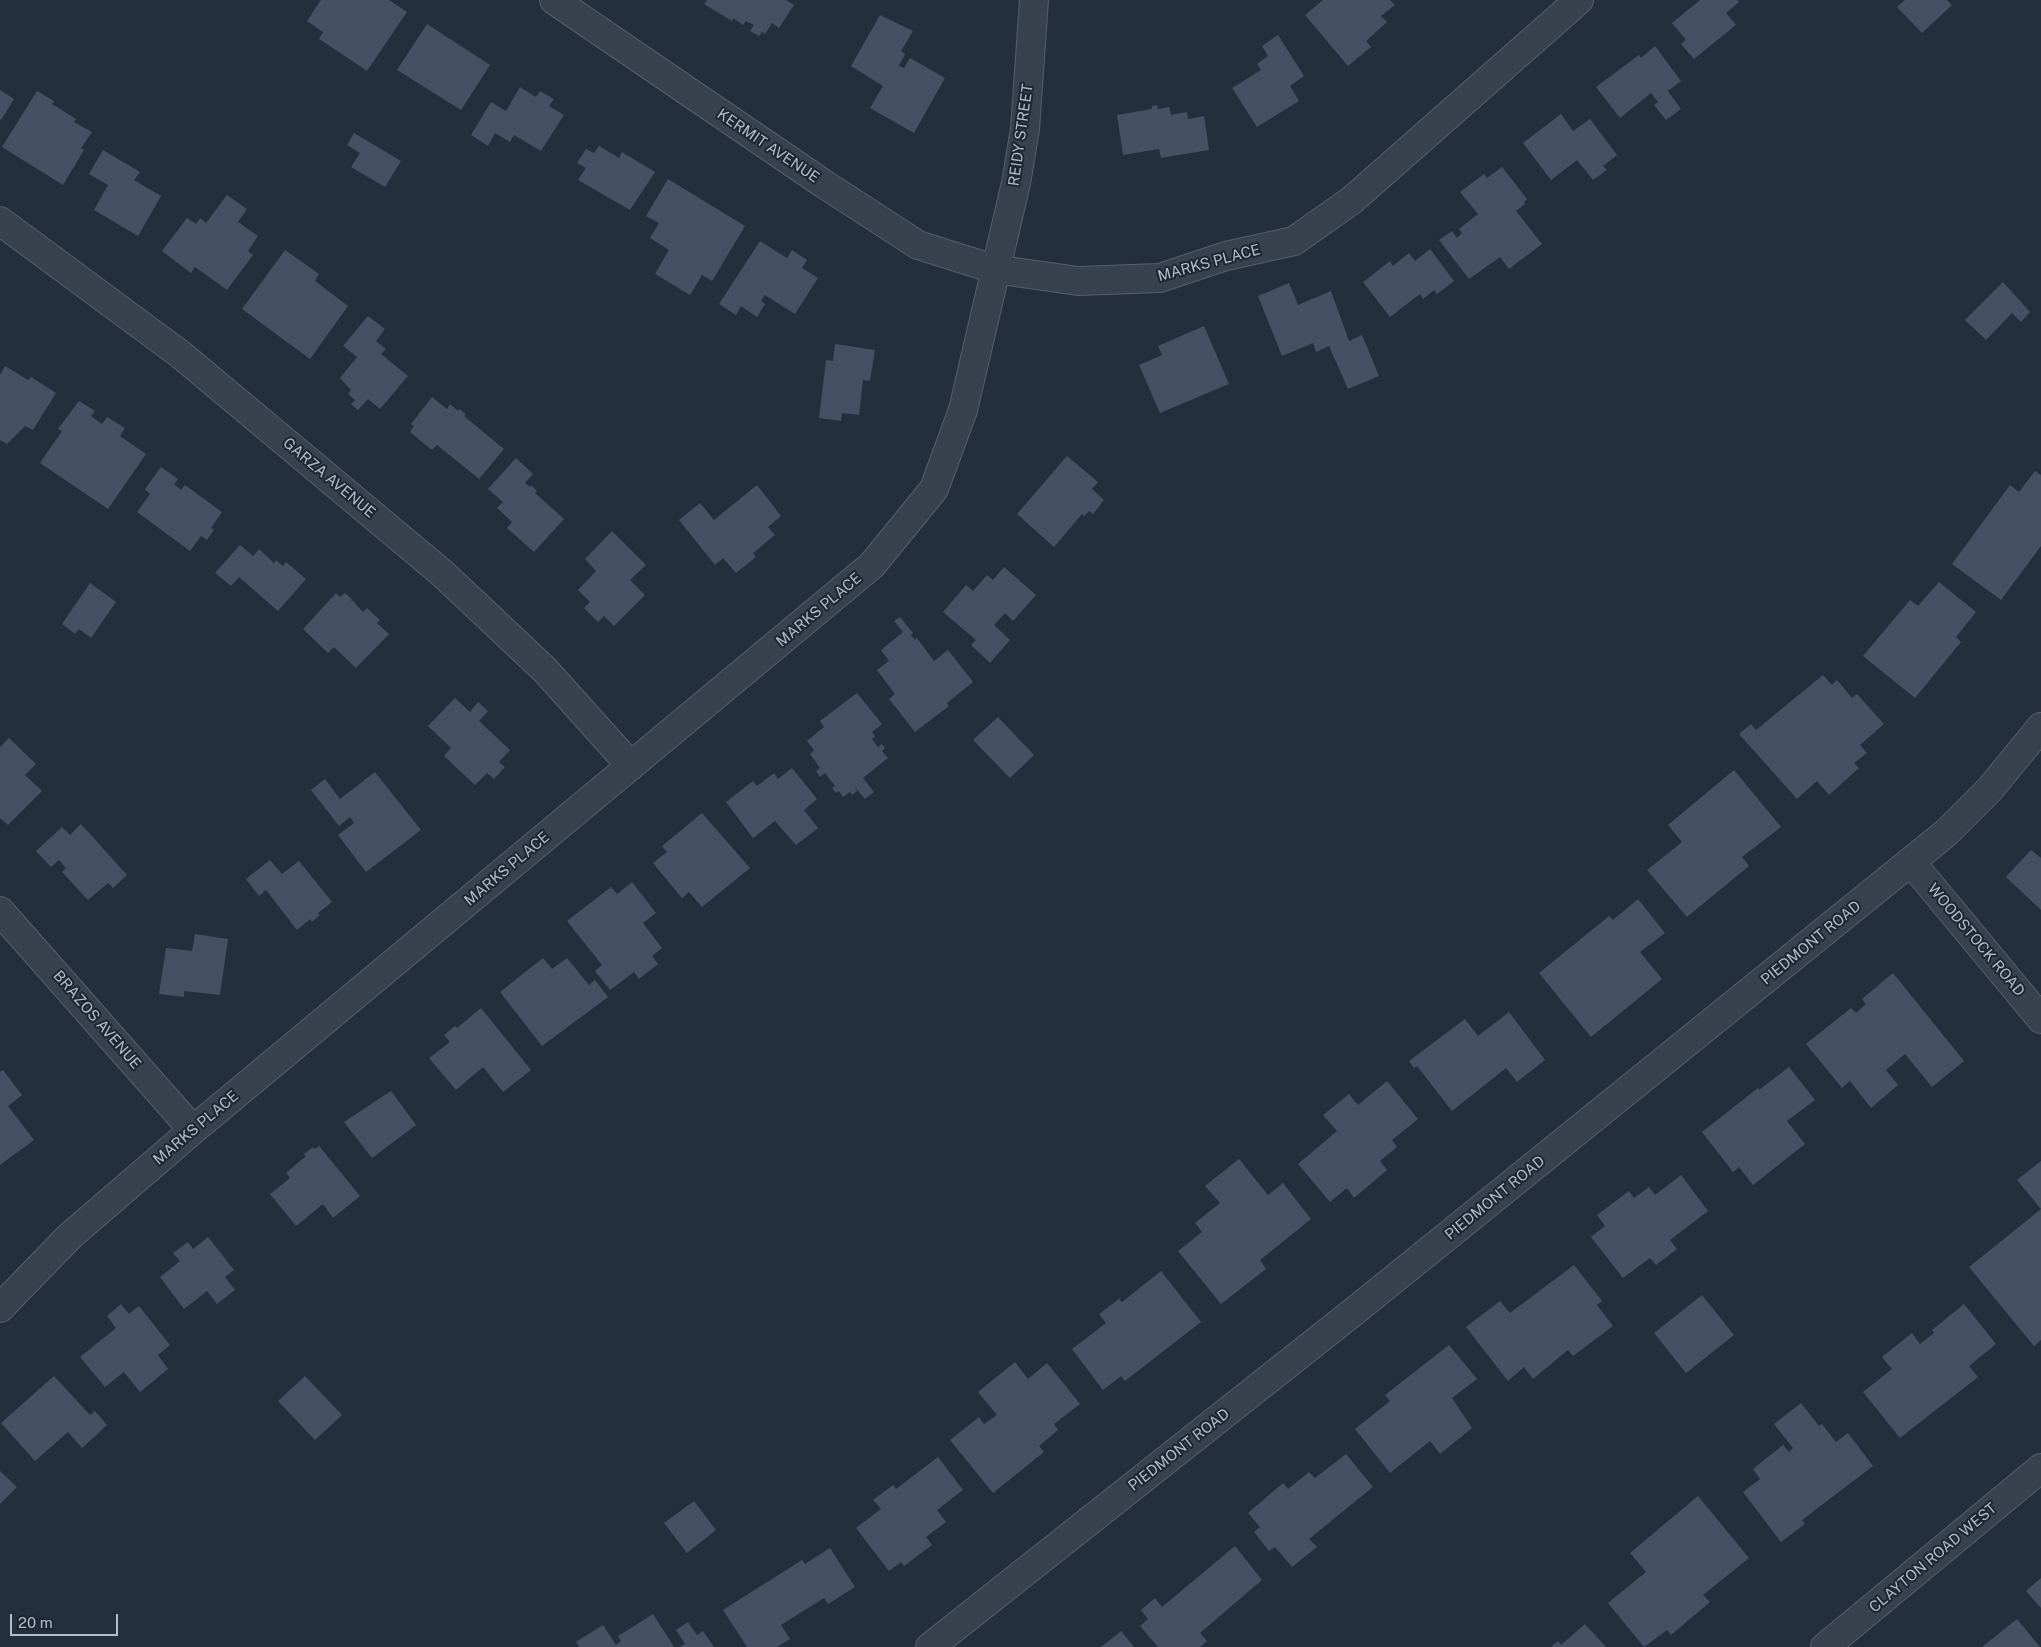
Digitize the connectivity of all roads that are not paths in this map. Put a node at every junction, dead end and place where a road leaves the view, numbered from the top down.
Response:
1 (554, 0) edge
2 (1034, 0) edge
3 (1579, 0) edge
4 (0, 221) edge
5 (994, 269) junction
6 (2041, 726) edge
7 (631, 766) junction
8 (1911, 862) junction
9 (0, 911) edge
10 (2041, 1019) edge
11 (193, 1130) junction
12 (0, 1308) edge
13 (2041, 1468) edge
14 (930, 1647) edge
15 (1826, 1647) edge

1 - 5 street, KERMIT AVENUE
2 - 5 street, REIDY STREET
3 - 5 street, MARKS PLACE
4 - 7 street, GARZA AVENUE
5 - 7 street, MARKS PLACE
6 - 8 street, PIEDMONT ROAD
7 - 11 street, MARKS PLACE
8 - 10 street, WOODSTOCK ROAD
8 - 14 street, PIEDMONT ROAD
9 - 11 street, BRAZOS AVENUE
11 - 12 street, MARKS PLACE
13 - 15 street, CLAYTON ROAD WEST

